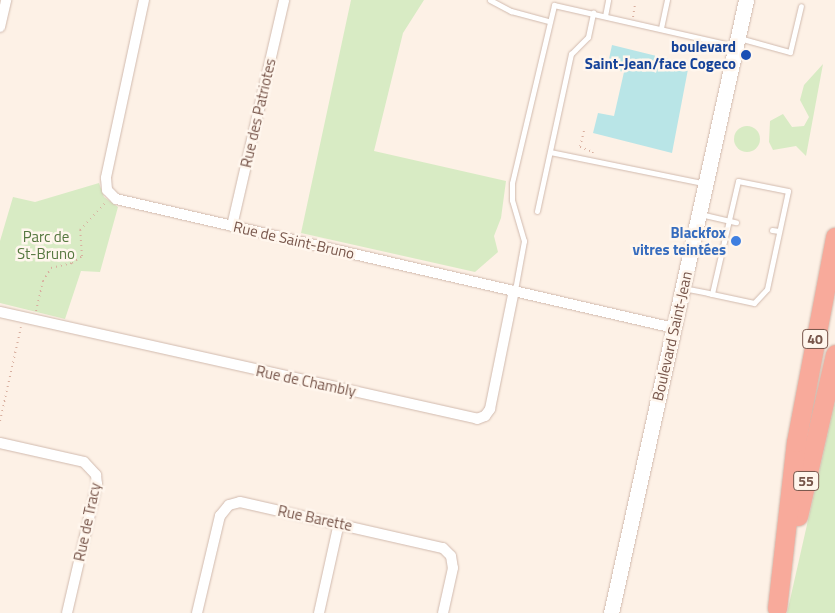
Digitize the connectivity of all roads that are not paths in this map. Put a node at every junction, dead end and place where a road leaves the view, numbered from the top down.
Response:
1 (6, 0) edge
2 (144, 0) edge
3 (284, 0) edge
4 (490, 0) edge
5 (608, 0) edge
6 (667, 0) edge
7 (746, 0) edge
8 (801, 6) dead end
9 (593, 14) junction
10 (605, 16) junction
11 (548, 21) junction
12 (0, 28) edge
13 (661, 28) junction
14 (737, 42) junction
15 (550, 152) junction
16 (706, 183) junction
17 (732, 206) junction
18 (740, 208) dead end
19 (537, 211) dead end
20 (699, 213) junction
21 (775, 216) dead end
22 (782, 218) junction
23 (729, 221) junction
24 (736, 222) dead end
25 (232, 226) junction
26 (772, 230) dead end
27 (779, 232) junction
28 (835, 237) edge
29 (683, 288) junction
30 (514, 290) junction
31 (712, 294) junction
32 (0, 312) edge
33 (674, 328) junction
34 (835, 354) edge
35 (0, 443) edge
36 (339, 523) junction
37 (777, 611) edge
38 (67, 613) edge
39 (197, 613) edge
40 (318, 613) edge
41 (443, 613) edge
42 (611, 613) edge

1 - 12 street
2 - 25 street, Rue de Saint-Bruno
3 - 25 street, Rue des Patriotes
4 - 11 lane
5 - 10 lane
6 - 13 lane
7 - 14 street, Boulevard Saint-Jean
8 - 14 lane
9 - 10 lane
9 - 11 lane
9 - 15 lane
10 - 13 lane
11 - 30 lane
13 - 14 lane
14 - 16 street, Boulevard Saint-Jean
15 - 16 lane
15 - 19 lane
16 - 20 street, Boulevard Saint-Jean
17 - 18 lane
17 - 22 lane
17 - 23 lane
20 - 23 lane
20 - 29 street, Boulevard Saint-Jean
21 - 22 lane
22 - 27 lane
23 - 24 lane
23 - 31 lane
25 - 30 street, Rue de Saint-Bruno
26 - 27 lane
27 - 31 lane
28 - 37 highway, 40
29 - 31 lane
29 - 33 street, Boulevard Saint-Jean
30 - 32 street, Rue de Chambly
30 - 33 street, Rue de Saint-Bruno
33 - 42 street, Boulevard Saint-Jean
34 - 37 highway, 55
35 - 38 street, Rue de Tracy
36 - 39 street, Rue Barette
36 - 40 street
36 - 41 street, Rue Barette

